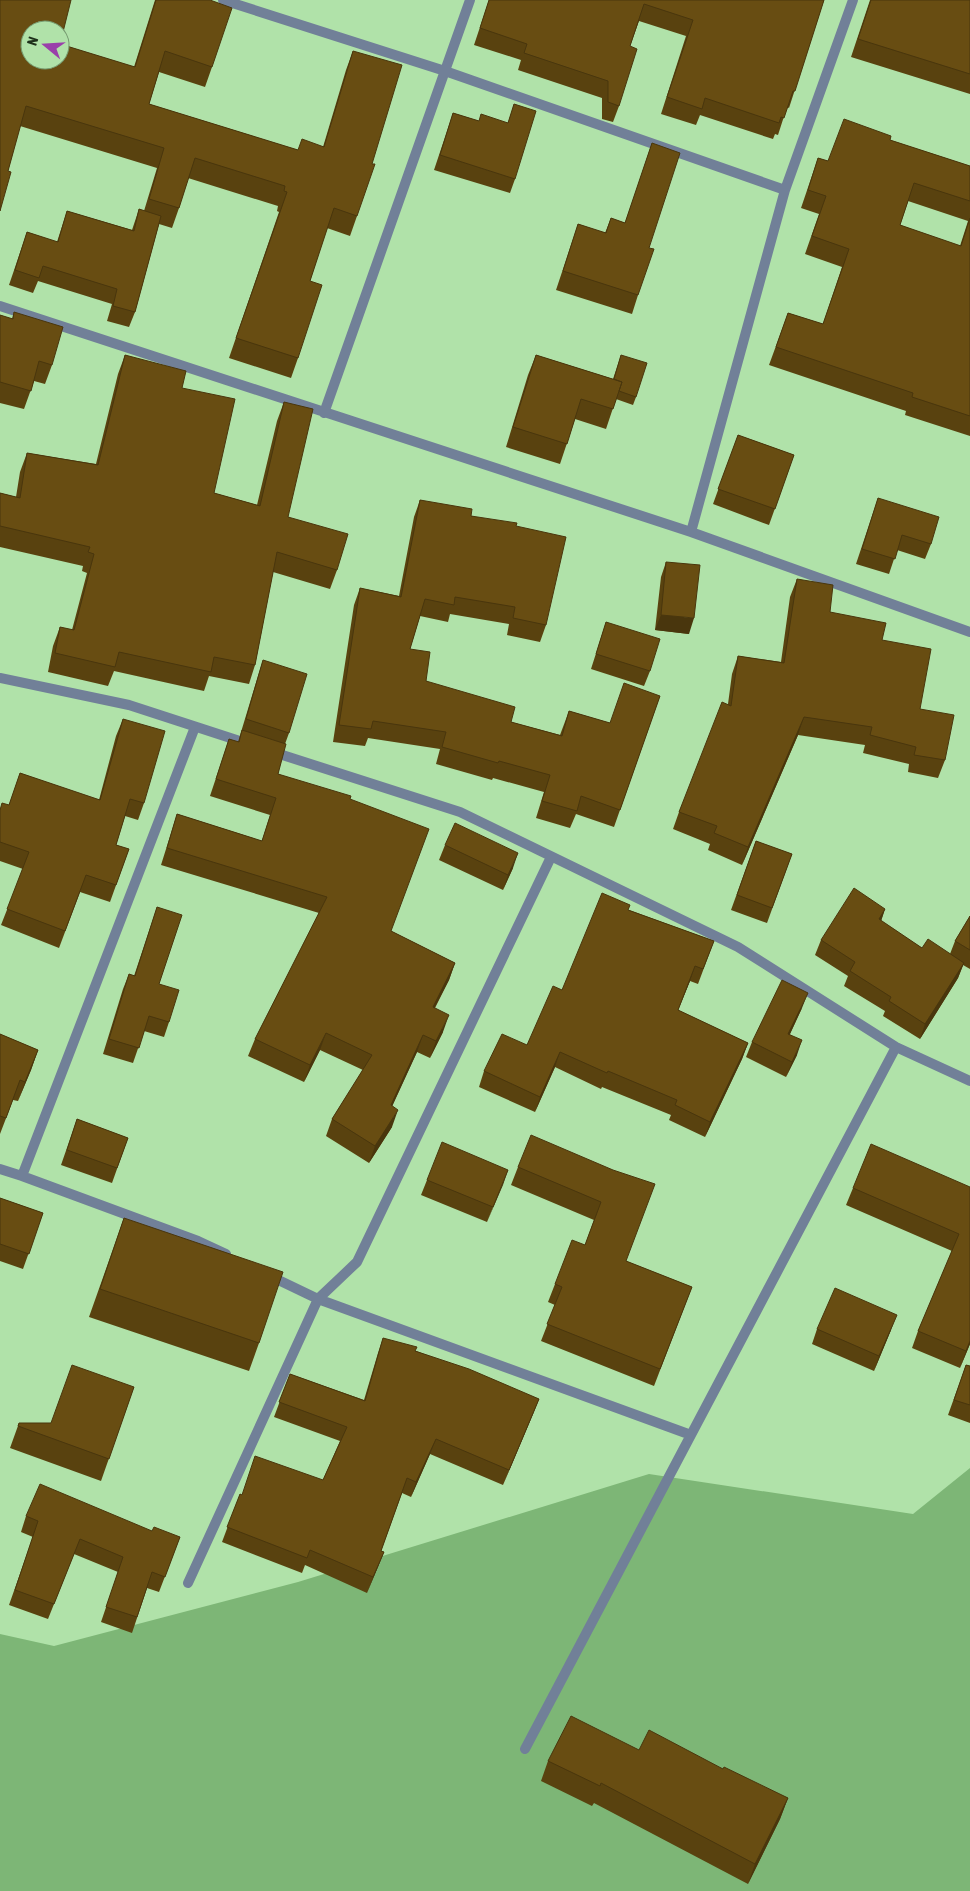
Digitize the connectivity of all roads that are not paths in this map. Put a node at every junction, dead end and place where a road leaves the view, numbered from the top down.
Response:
1 (223, 0) edge
2 (470, 0) edge
3 (853, 0) edge
4 (445, 71) junction
5 (785, 190) junction
6 (0, 306) edge
7 (324, 413) junction
8 (691, 532) junction
9 (970, 632) edge
10 (0, 678) edge
11 (195, 727) junction
12 (551, 857) junction
13 (896, 1047) junction
14 (970, 1080) edge
15 (0, 1168) edge
16 (22, 1176) junction
17 (232, 1258) edge
18 (258, 1270) edge
19 (318, 1299) junction
20 (691, 1435) junction
21 (188, 1583) dead end
22 (525, 1749) dead end

1 - 4 street
2 - 4 street
3 - 5 street
4 - 5 street
4 - 7 street
5 - 8 street
6 - 7 street
7 - 8 street
8 - 9 street
10 - 11 street
11 - 12 street
11 - 16 street
12 - 13 street
12 - 19 street
13 - 14 street
13 - 20 street
15 - 16 street
16 - 17 street
18 - 19 street
19 - 20 street
19 - 21 street
20 - 22 street

